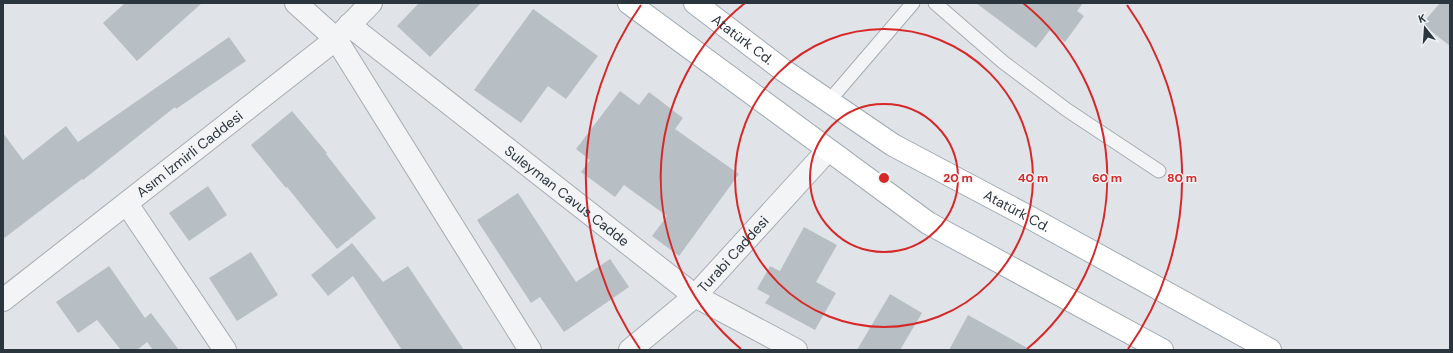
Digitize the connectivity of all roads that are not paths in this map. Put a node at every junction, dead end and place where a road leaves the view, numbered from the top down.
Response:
1 (296, 3) edge
2 (371, 3) edge
3 (629, 3) edge
4 (695, 3) edge
5 (913, 3) edge
6 (935, 3) edge
7 (343, 32) junction
8 (829, 101) junction
9 (828, 150) junction
10 (1159, 171) dead end
11 (126, 204) junction
12 (695, 296) junction
13 (3, 300) edge
14 (225, 350) edge
15 (530, 350) edge
16 (630, 350) edge
17 (796, 350) edge
18 (1162, 350) edge
19 (1270, 350) edge

1 - 7 street
2 - 7 street, Asım İzmirli Caddesi
3 - 9 main road
4 - 8 main road, Atatürk Cd.
5 - 8 lane
6 - 10 lane
7 - 11 street, Asım İzmirli Caddesi
7 - 12 street, Suleyman Cavus Cadde
7 - 15 street
8 - 19 main road, Atatürk Cd.
9 - 12 street, Turabi Caddesi
9 - 18 main road
11 - 13 street, Asım İzmirli Caddesi
11 - 14 street
12 - 16 street, Turabi Caddesi
12 - 17 street, Suleyman Cavus Cadde

